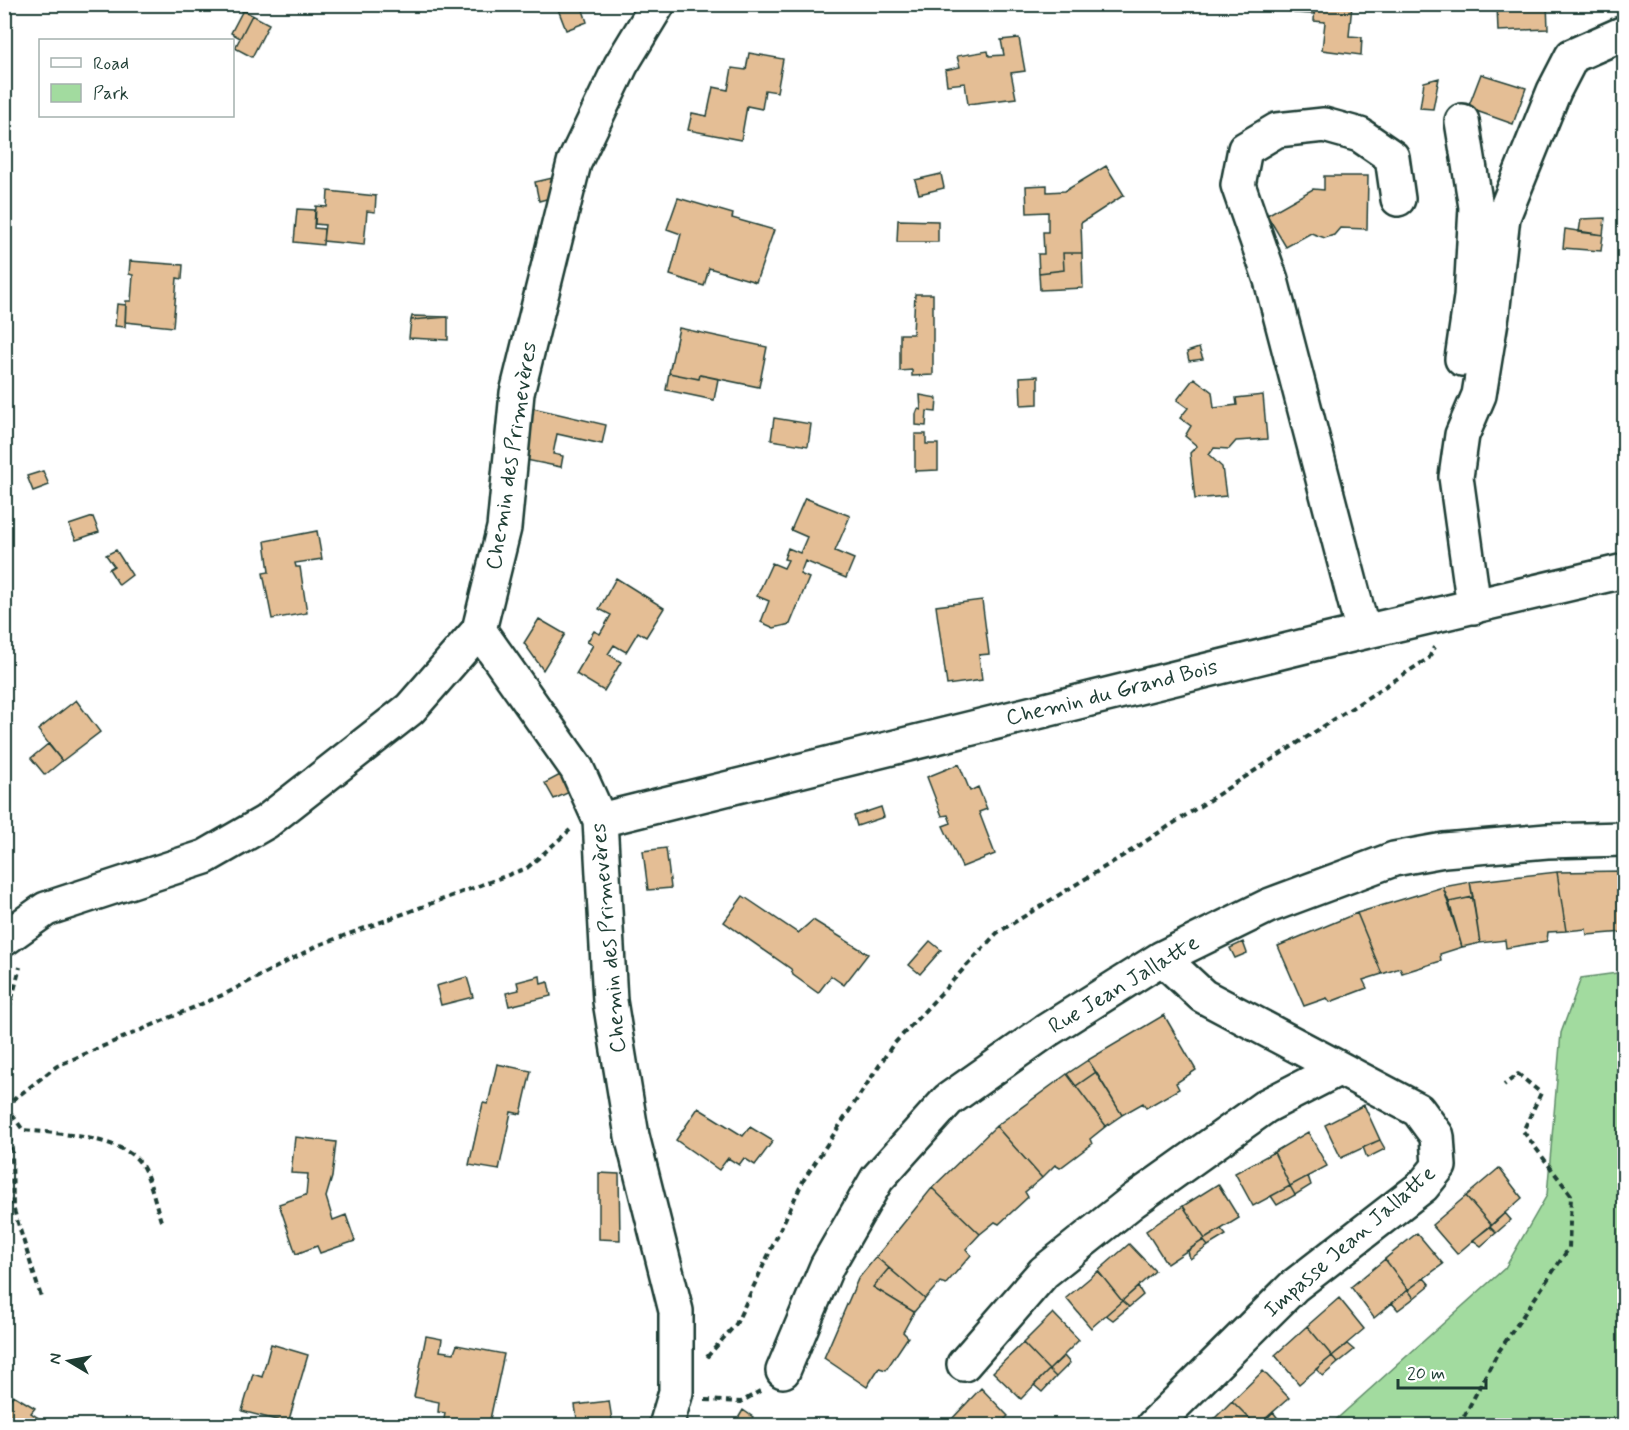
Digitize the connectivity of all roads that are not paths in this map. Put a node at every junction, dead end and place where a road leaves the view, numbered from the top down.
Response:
1 (658, 4) edge
2 (1624, 33) edge
3 (1462, 121) dead end
4 (1398, 200) dead end
5 (1462, 435) junction
6 (1624, 571) edge
7 (1462, 610) junction
8 (479, 630) junction
9 (1363, 632) junction
10 (600, 820) junction
11 (1624, 839) edge
12 (4, 939) edge
13 (1162, 958) junction
14 (1338, 1069) junction
15 (964, 1364) dead end
16 (783, 1371) road end
17 (666, 1425) edge
18 (1153, 1425) edge

1 - 8 street, Chemin des Primevères
2 - 5 street
3 - 5 street
4 - 9 street
5 - 7 street
6 - 7 street, Chemin du Grand Bois
7 - 9 street, Chemin du Grand Bois
8 - 10 street, Chemin des Primevères
8 - 12 street
9 - 10 street, Chemin du Grand Bois
10 - 17 street, Chemin des Primevères
11 - 13 street, Rue Jean Jallatte
13 - 14 street, Impasse Jean Jallatte
13 - 16 street, Rue Jean Jallatte
14 - 15 street
14 - 18 street, Impasse Jean Jallatte

